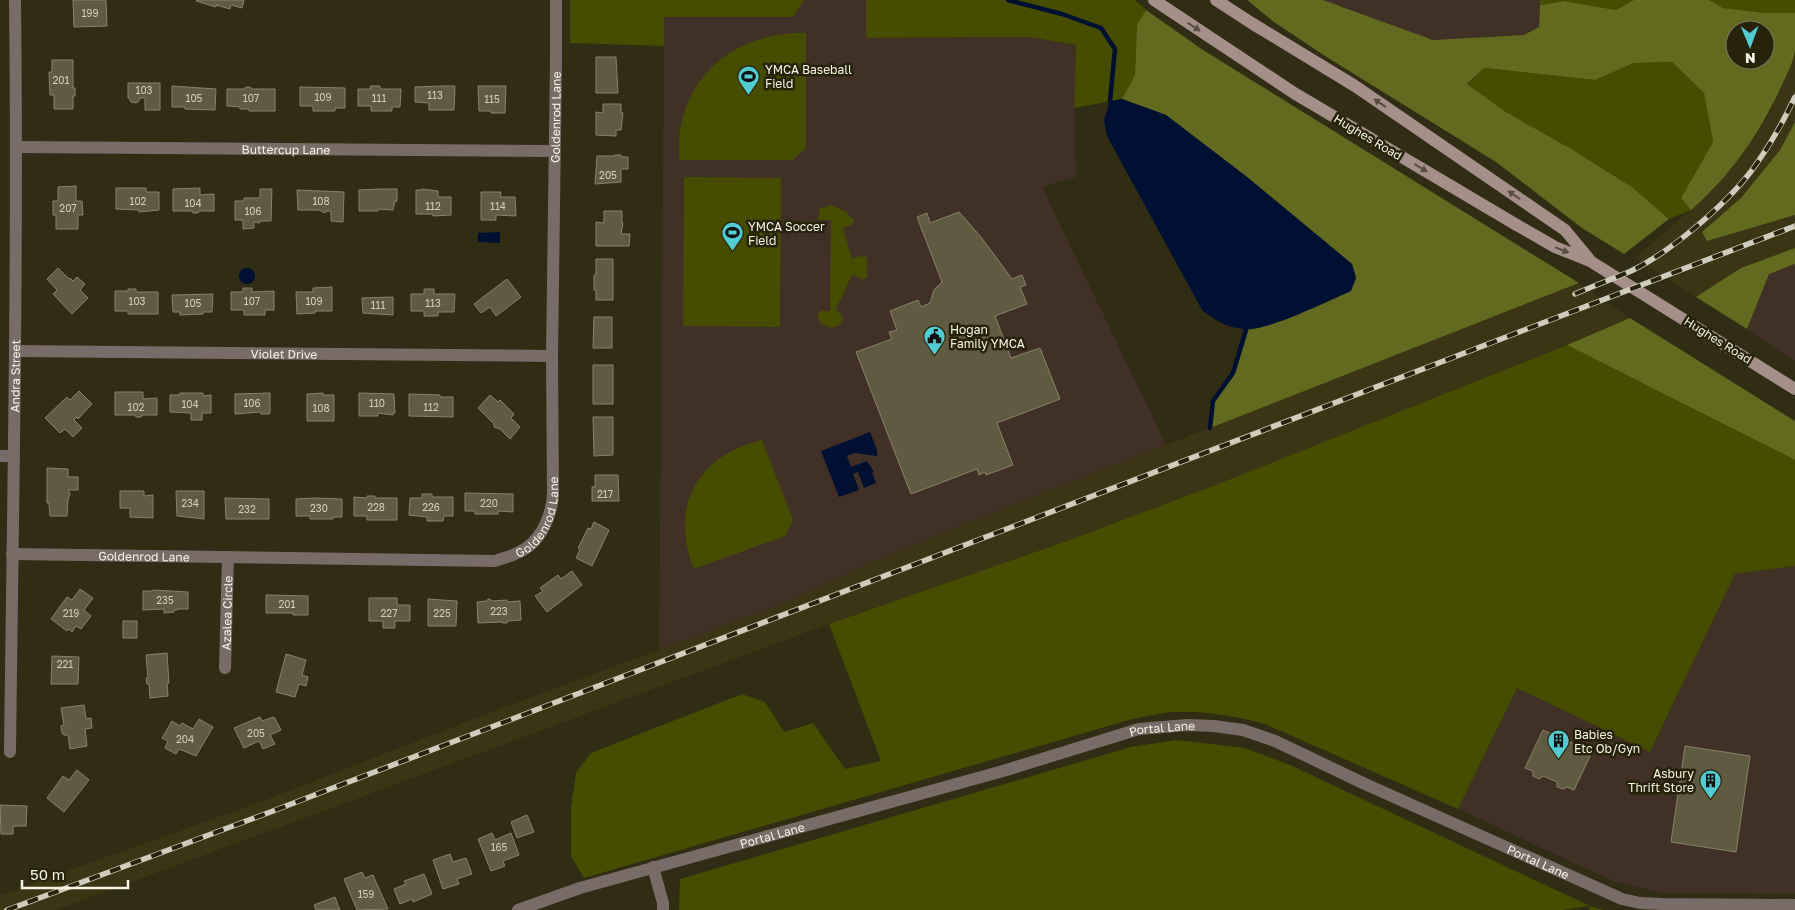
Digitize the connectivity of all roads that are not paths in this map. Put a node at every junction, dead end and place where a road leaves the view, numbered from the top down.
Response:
1 (15, 0) edge
2 (556, 0) edge
3 (1154, 0) edge
4 (1216, 0) edge
5 (17, 147) junction
6 (554, 151) junction
7 (1590, 261) junction
8 (16, 351) junction
9 (552, 356) junction
10 (1795, 389) edge
11 (0, 456) edge
12 (14, 456) junction
13 (12, 554) junction
14 (228, 557) junction
15 (226, 668) dead end
16 (10, 752) dead end
17 (653, 868) junction
18 (1795, 904) edge
19 (518, 910) edge
20 (663, 910) edge

1 - 5 street, Andra Street
2 - 6 street, Goldenrod Lane
3 -> 7 main road, Hughes Road
7 -> 4 main road, Hughes Road
5 - 6 street, Buttercup Lane
5 - 8 street, Andra Street
6 - 9 street, Goldenrod Lane
7 - 10 main road, Hughes Road
8 - 9 street, Violet Drive
8 - 12 street, Andra Street
9 - 14 street, Goldenrod Lane
11 - 12 street
12 - 13 street, Andra Street
13 - 14 street, Goldenrod Lane
13 - 16 street, Andra Street
14 - 15 street, Azalea Circle
17 - 18 street, Portal Lane
17 - 19 street, Portal Lane
17 - 20 street

